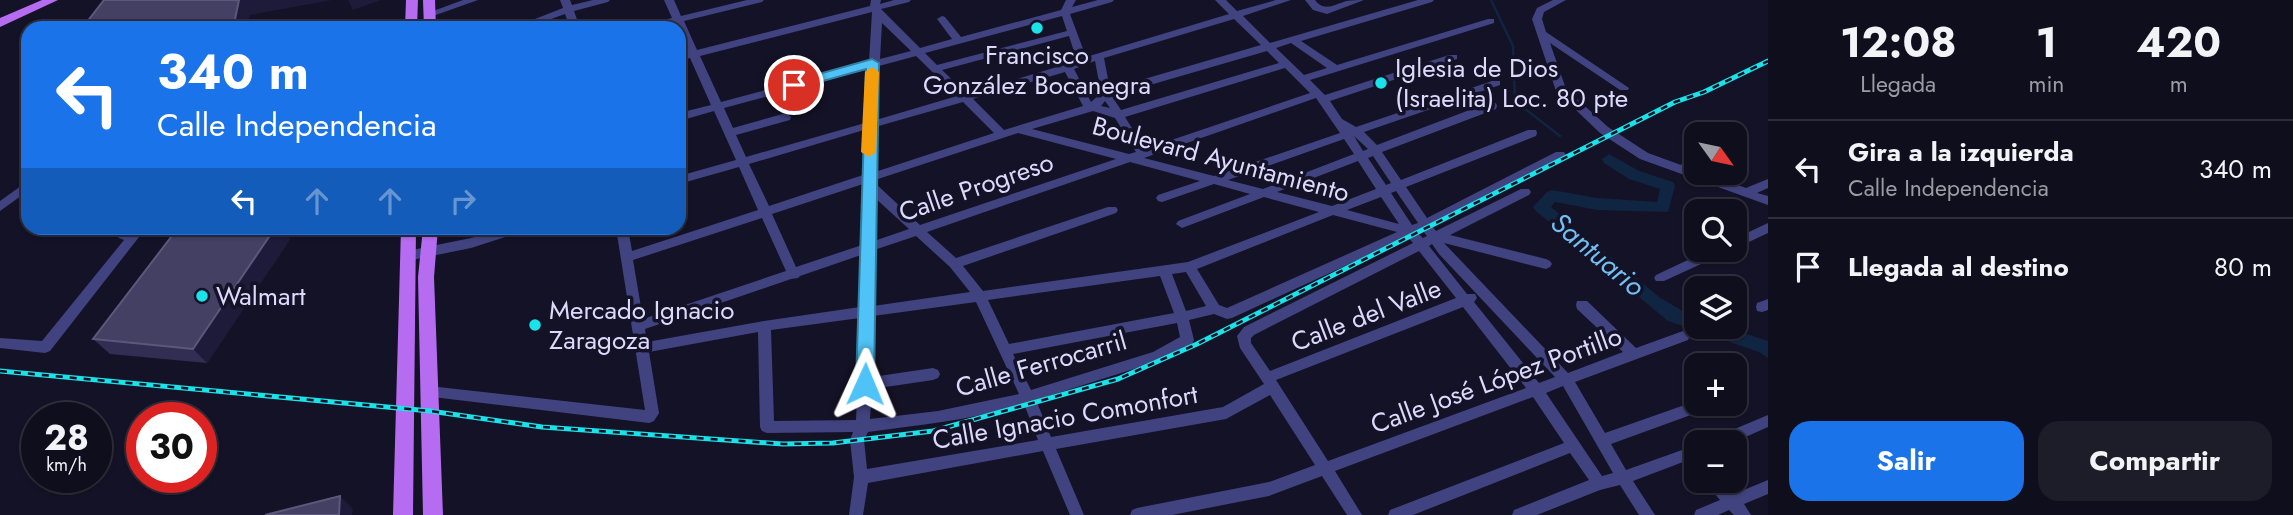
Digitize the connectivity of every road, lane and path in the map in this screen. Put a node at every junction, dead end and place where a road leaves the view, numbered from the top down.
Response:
1 (29, 0) edge
2 (51, 0) edge
3 (412, 0) edge
4 (429, 0) edge
5 (473, 0) edge
6 (605, 0) edge
7 (669, 0) edge
8 (759, 0) edge
9 (906, 0) edge
10 (1070, 0) edge
11 (1108, 0) edge
12 (1220, 0) edge
13 (1286, 0) edge
14 (1359, 0) edge
15 (1429, 0) edge
16 (1561, 0) edge
17 (1313, 4) edge
18 (567, 5) edge
19 (874, 5) edge
20 (1065, 12) junction
21 (0, 13) edge
22 (1236, 15) junction
23 (942, 19) dead end
24 (678, 20) junction
25 (411, 21) edge
26 (430, 21) edge
27 (532, 21) edge
28 (674, 21) edge
29 (1491, 21) dead end
30 (0, 23) edge
31 (1540, 32) junction
32 (1070, 33) junction
33 (686, 37) edge
34 (1292, 39) junction
35 (958, 40) junction
36 (1268, 45) junction
37 (919, 51) junction
38 (694, 54) junction
39 (686, 56) edge
40 (1099, 57) junction
41 (1453, 57) dead end
42 (1083, 62) junction
43 (872, 63) junction
44 (1287, 64) junction
45 (937, 68) junction
46 (1068, 68) junction
47 (1335, 69) junction
48 (1303, 79) junction
49 (1496, 83) dead end
50 (1624, 88) dead end
51 (1106, 94) junction
52 (1320, 97) junction
53 (963, 98) junction
54 (716, 106) junction
55 (1492, 106) dead end
56 (1091, 108) junction
57 (686, 115) edge
58 (1118, 115) junction
59 (786, 117) dead end
60 (870, 124) junction
61 (1021, 130) junction
62 (729, 132) junction
63 (1350, 133) junction
64 (1002, 134) junction
65 (1532, 134) dead end
66 (1374, 149) junction
67 (1359, 155) junction
68 (1560, 155) dead end
69 (1137, 156) junction
70 (743, 162) junction
71 (1684, 170) edge
72 (686, 178) edge
73 (1211, 181) junction
74 (868, 182) junction
75 (1768, 183) edge
76 (1398, 185) junction
77 (1727, 186) edge
78 (21, 190) edge
79 (1383, 191) junction
80 (1525, 192) dead end
81 (1746, 193) junction
82 (1261, 194) junction
83 (1162, 198) dead end
84 (1768, 201) edge
85 (0, 207) edge
86 (1112, 210) dead end
87 (1329, 211) junction
88 (766, 213) junction
89 (1182, 224) dead end
90 (1424, 225) junction
91 (1768, 228) edge
92 (1410, 231) junction
93 (919, 232) junction
94 (134, 235) edge
95 (408, 235) edge
96 (429, 235) edge
97 (494, 235) edge
98 (623, 235) edge
99 (1747, 238) edge
100 (1431, 240) junction
101 (868, 248) junction
102 (428, 253) junction
103 (626, 258) junction
104 (407, 260) junction
105 (1695, 262) edge
106 (954, 264) junction
107 (1546, 264) dead end
108 (1189, 267) junction
109 (1164, 270) junction
110 (794, 275) junction
111 (426, 278) junction
112 (1660, 278) dead end
113 (1482, 294) junction
114 (979, 295) junction
115 (1467, 300) junction
116 (1582, 305) dead end
117 (1214, 309) junction
118 (866, 313) junction
119 (1182, 317) junction
120 (638, 327) junction
121 (764, 327) junction
122 (1684, 336) dead end
123 (0, 342) edge
124 (642, 348) junction
125 (1004, 350) junction
126 (1634, 355) junction
127 (933, 374) dead end
128 (1567, 381) junction
129 (1268, 383) junction
130 (865, 384) junction
131 (1536, 390) junction
132 (429, 391) junction
133 (1027, 397) junction
134 (1684, 411) edge
135 (1768, 421) edge
136 (863, 426) junction
137 (1747, 430) edge
138 (1600, 441) junction
139 (1574, 445) junction
140 (1048, 446) junction
141 (1684, 459) edge
142 (1325, 469) junction
143 (861, 477) junction
144 (1623, 478) junction
145 (1599, 482) junction
146 (1768, 487) edge
147 (1722, 493) edge
148 (1731, 502) junction
149 (403, 515) edge
150 (433, 515) edge
151 (856, 515) edge
152 (1077, 515) edge
153 (1137, 515) edge
154 (1355, 515) edge
155 (1395, 515) edge
156 (1519, 515) edge
157 (1648, 515) edge
158 (1701, 515) edge
159 (1744, 515) edge

1 - 21 main road
2 - 30 main road
3 - 25 main road
4 - 26 main road
5 - 26 street
6 - 18 street
7 - 24 street
8 - 24 street
9 - 19 street
10 - 20 street
11 - 20 street
12 - 22 street
13 - 22 street
14 - 17 street
15 - 34 street
16 - 31 street
18 - 27 street
19 - 37 street
19 - 38 street
19 - 43 street
20 - 32 street
20 - 35 street
22 - 36 street
22 - 40 street
23 - 35 street
24 - 28 street
29 - 47 street
31 - 50 street
31 - 71 street
32 - 42 street
32 - 45 street
33 - 38 street
34 - 36 street
34 - 47 street
35 - 37 street
36 - 44 street
36 - 51 street
37 - 43 street
37 - 45 street
38 - 39 street
38 - 54 street
40 - 42 street
40 - 51 street
41 - 52 street, Calle Progreso
42 - 46 street
43 - 54 street
43 - 60 street
44 - 48 street
44 - 58 street
45 - 53 street
46 - 53 street
46 - 56 street
47 - 48 street
48 - 52 street
49 - 63 street
51 - 56 street
51 - 58 street
52 - 63 street
52 - 69 street, Calle Progreso
53 - 60 street
53 - 64 street
54 - 57 street
54 - 62 street
55 - 66 street
56 - 58 street
56 - 61 street
58 - 69 street
59 - 62 street
60 - 70 street
60 - 74 street
61 - 64 street
61 - 69 street, Boulevard Ayuntamiento
62 - 70 street
63 - 66 street
63 - 67 street
63 - 73 street
64 - 74 street
65 - 76 street
66 - 67 street
66 - 76 street
67 - 79 street
67 - 82 street
68 - 90 street
69 - 73 street, Boulevard Ayuntamiento
69 - 93 street, Calle Progreso
70 - 72 street
70 - 88 street
73 - 82 street, Boulevard Ayuntamiento
73 - 83 street
74 - 88 street
74 - 93 street
74 - 101 street
75 - 81 street
76 - 79 street
76 - 90 street
77 - 81 street
78 - 85 street
79 - 87 street
79 - 92 street
80 - 100 street
81 - 84 street
82 - 87 street, Boulevard Ayuntamiento
82 - 89 street
86 - 106 street
87 - 92 street, Boulevard Ayuntamiento
87 - 108 street
88 - 103 street
88 - 110 street
90 - 92 street
90 - 100 street
91 - 99 street
92 - 100 street
92 - 117 street
93 - 101 street, Calle Progreso
93 - 106 street
94 - 123 street
95 - 104 main road
96 - 102 main road
97 - 102 street
98 - 103 street
100 - 107 street
100 - 113 street
100 - 115 street
100 - 129 street
101 - 110 street, Calle Progreso
101 - 118 street
102 - 104 street
102 - 111 main road
103 - 120 street
104 - 111 main road
104 - 149 main road
105 - 112 street
106 - 114 street
108 - 109 street
108 - 117 street
109 - 114 street
109 - 119 street
110 - 120 street, Calle Progreso
111 - 132 main road
113 - 115 street, Calle del Valle
113 - 128 street
114 - 118 street
114 - 125 street
115 - 129 street, Calle del Valle
115 - 131 street
116 - 126 street
117 - 119 street
118 - 121 street
118 - 130 street
119 - 125 street
119 - 133 street, Calle Ferrocarril
120 - 124 street
121 - 124 street
121 - 136 street, Calle Ferrocarril
122 - 126 street, Calle José López Portillo
124 - 132 street
125 - 133 street
126 - 128 street, Calle José López Portillo
127 - 130 street
128 - 131 street, Calle José López Portillo
128 - 138 street
129 - 140 street, Calle Ignacio Comonfort
129 - 142 street
130 - 136 street
131 - 139 street
131 - 142 street, Calle José López Portillo
132 - 150 main road
133 - 136 street, Calle Ferrocarril
133 - 140 street
134 - 138 street
135 - 137 street
136 - 143 street
138 - 144 street
139 - 145 street
139 - 155 street
140 - 143 street, Calle Ignacio Comonfort
140 - 152 street
141 - 144 street
142 - 153 street, Calle José López Portillo
142 - 154 street
143 - 151 street
144 - 145 street
144 - 157 street
145 - 156 street
146 - 148 street
147 - 148 street
148 - 158 street
148 - 159 street

